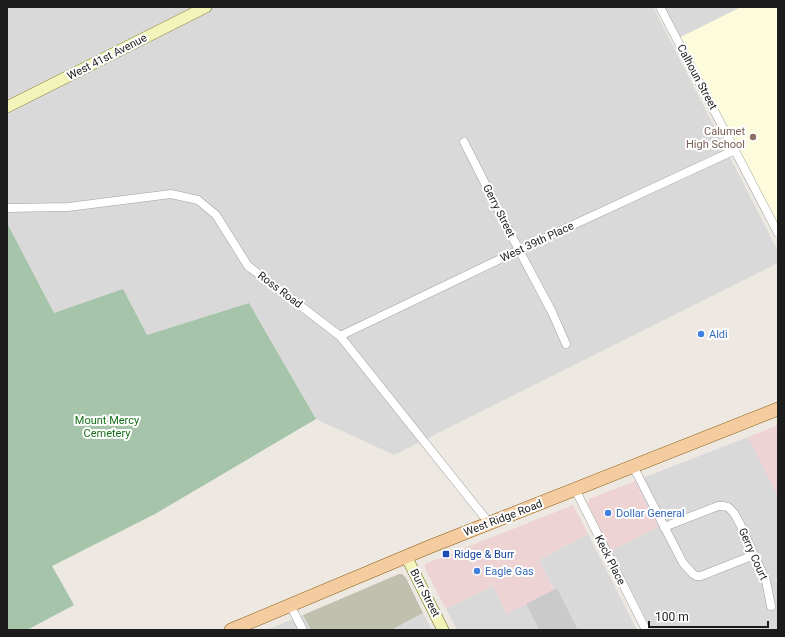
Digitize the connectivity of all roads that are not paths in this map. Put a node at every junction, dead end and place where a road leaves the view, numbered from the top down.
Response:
1 (206, 7) edge
2 (660, 7) edge
3 (7, 107) edge
4 (464, 142) dead end
5 (735, 150) junction
6 (7, 208) edge
7 (778, 233) edge
8 (519, 250) junction
9 (340, 336) junction
10 (566, 344) dead end
11 (778, 409) edge
12 (633, 466) junction
13 (575, 489) junction
14 (489, 523) junction
15 (664, 527) junction
16 (754, 555) junction
17 (406, 556) junction
18 (290, 605) junction
19 (771, 606) dead end
20 (230, 630) edge
21 (303, 630) edge
22 (443, 630) edge
23 (646, 630) edge

1 - 3 street, West 41st Avenue
2 - 5 street, Calhoun Street
4 - 8 street, Gerry Street
5 - 7 street, Calhoun Street
5 - 8 street, West 39th Place
6 - 9 street, Ross Road
8 - 9 street, West 39th Place
8 - 10 street, Gerry Street
9 - 14 street, Ross Road
11 - 12 main road, West Ridge Road
12 - 13 main road, West Ridge Road
12 - 15 street
13 - 14 main road, West Ridge Road
13 - 23 street, Keck Place
14 - 17 main road, West Ridge Road
15 - 16 street
15 - 16 street, Gerry Court
16 - 19 street, Gerry Court
17 - 18 main road, West Ridge Road
17 - 22 street, Burr Street
18 - 20 main road, West Ridge Road
18 - 21 street

